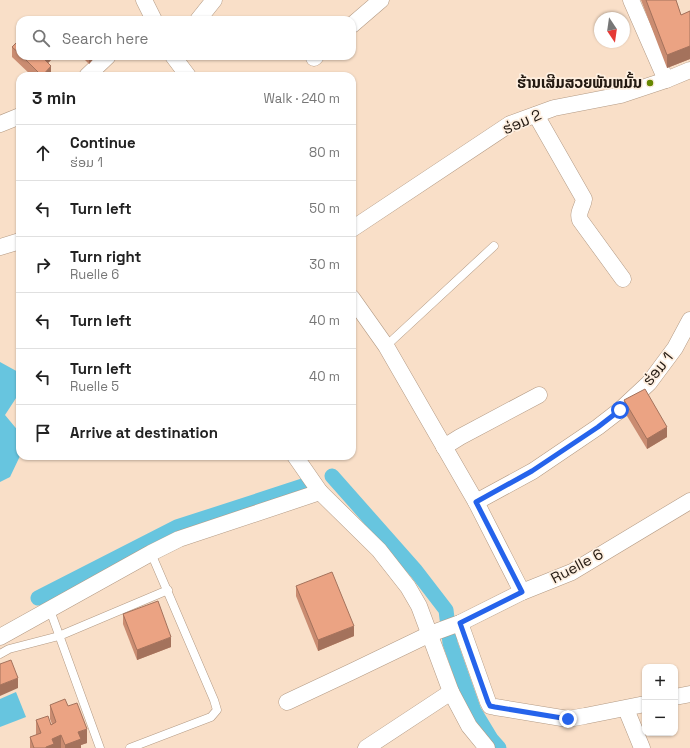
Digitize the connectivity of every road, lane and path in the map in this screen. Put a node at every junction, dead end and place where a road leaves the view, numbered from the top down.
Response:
1 (144, 0) edge
2 (214, 0) edge
3 (381, 0) edge
4 (631, 0) edge
5 (150, 16) edge
6 (201, 16) edge
7 (356, 22) edge
8 (104, 60) edge
9 (176, 60) edge
10 (690, 70) edge
11 (91, 72) edge
12 (185, 72) edge
13 (666, 80) junction
14 (536, 115) junction
15 (16, 118) edge
16 (0, 124) edge
17 (356, 226) edge
18 (16, 242) edge
19 (494, 246) dead end
20 (0, 247) edge
21 (623, 279) dead end
22 (356, 304) edge
23 (690, 320) edge
24 (386, 346) junction
25 (539, 395) dead end
26 (444, 447) junction
27 (298, 460) edge
28 (320, 492) junction
29 (690, 501) edge
30 (476, 502) junction
31 (151, 553) junction
32 (168, 590) junction
33 (522, 592) junction
34 (50, 610) junction
35 (460, 623) junction
36 (430, 634) junction
37 (59, 636) junction
38 (0, 637) edge
39 (0, 654) edge
40 (451, 692) junction
41 (690, 694) edge
42 (678, 696) edge
43 (287, 702) dead end
44 (642, 705) edge
45 (626, 709) junction
46 (100, 748) edge
47 (130, 748) edge
48 (366, 748) edge
49 (487, 748) edge
50 (642, 748) edge

1 - 5 street
2 - 6 street
3 - 7 street
4 - 13 street
8 - 11 street
9 - 12 street
10 - 13 street, ຮ່ອມ 2
13 - 14 street, ຮ່ອມ 2
14 - 17 street, ຮ່ອມ 2
14 - 21 street
15 - 16 street
18 - 20 street
19 - 24 lane
22 - 24 street
23 - 30 street, ຮ່ອມ 1
24 - 26 street
25 - 26 street
26 - 30 street
27 - 28 street
28 - 31 street
28 - 36 street
29 - 33 street, Ruelle 6
30 - 33 street
31 - 32 lane
31 - 34 street
32 - 37 lane
32 - 47 lane
33 - 35 street, Ruelle 6
34 - 37 lane
34 - 38 street
35 - 36 street, Ruelle 6
35 - 45 street
36 - 40 street
36 - 43 street, Ruelle 6
37 - 39 lane
37 - 46 lane
40 - 48 street
40 - 49 street
41 - 42 street
44 - 45 street
45 - 50 street

